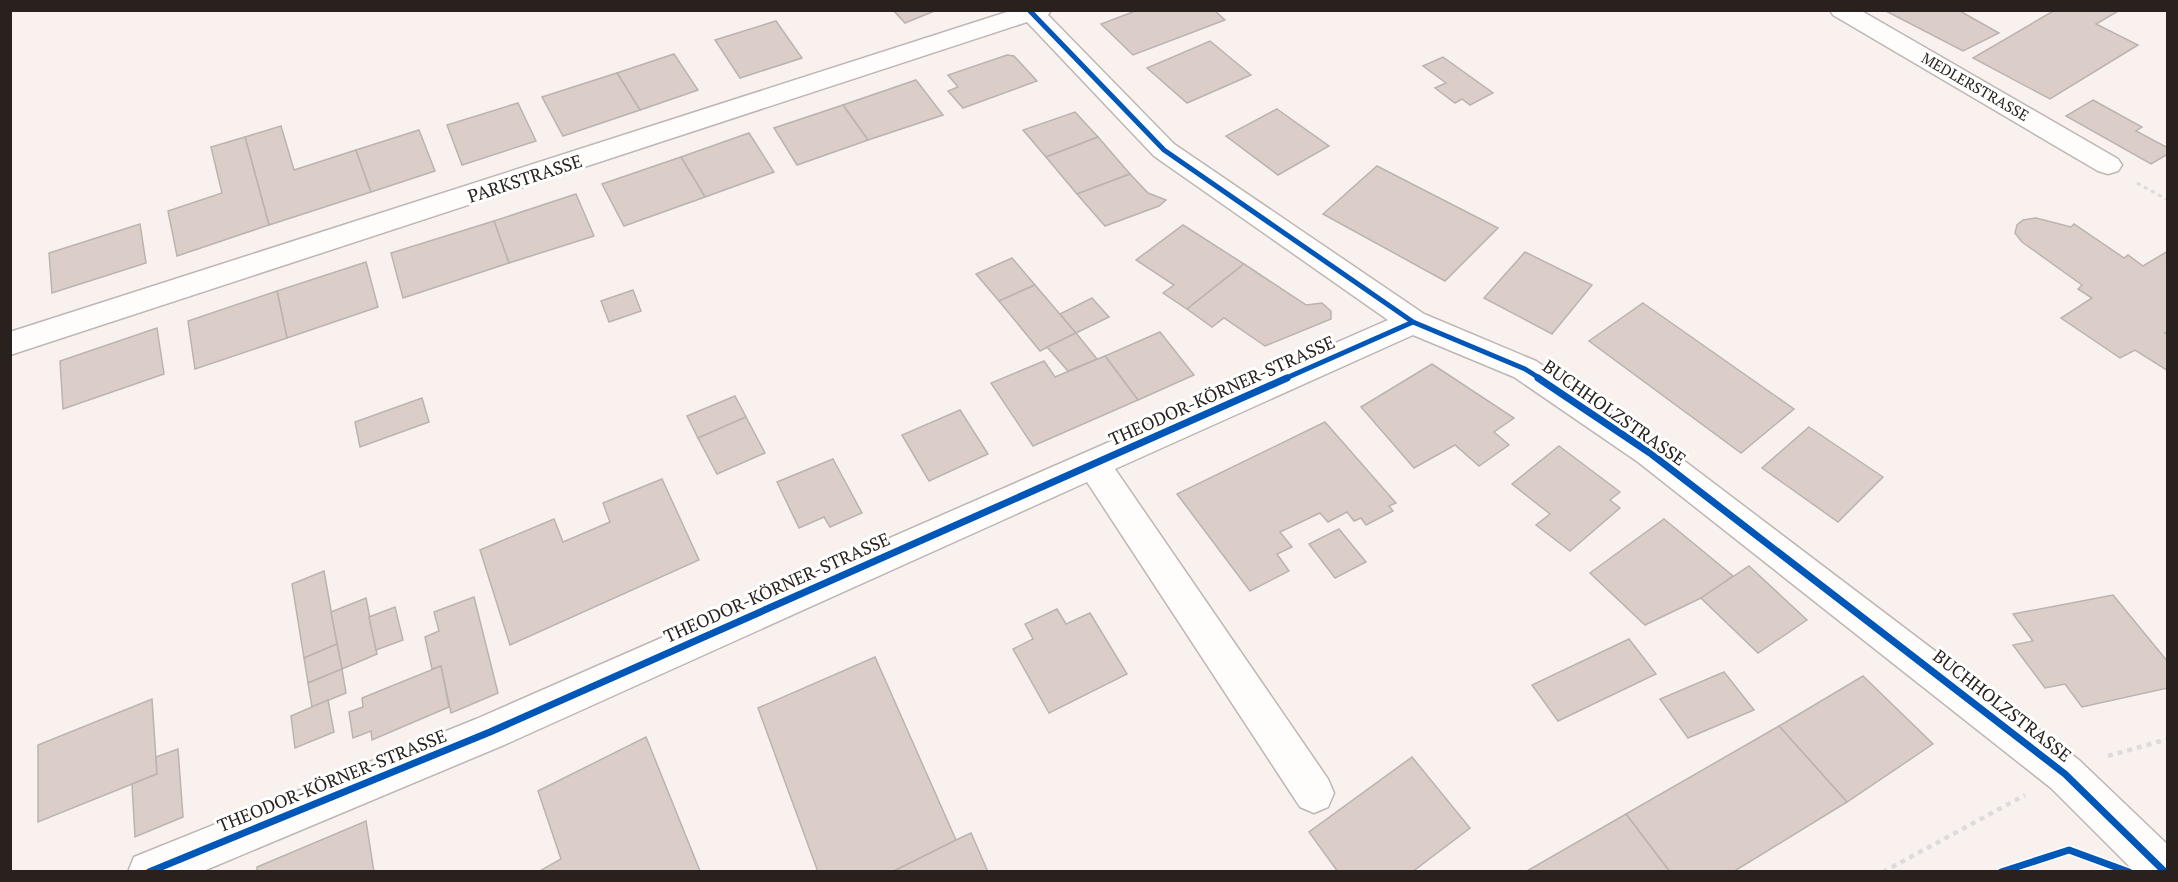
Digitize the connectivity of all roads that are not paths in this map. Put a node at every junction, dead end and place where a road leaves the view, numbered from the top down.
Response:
1 (1842, 10) edge
2 (1033, 12) edge
3 (2108, 165) dead end
4 (1413, 322) junction
5 (10, 344) edge
6 (1093, 464) junction
7 (1314, 793) dead end
8 (149, 872) edge
9 (2165, 872) edge

1 - 3 street, MEDLERSTRASSE
2 - 4 street, BUCHHOLZSTRASSE
2 - 5 street, PARKSTRASSE
4 - 6 street, THEODOR-KÖRNER-STRASSE
4 - 9 street, BUCHHOLZSTRASSE
6 - 7 street
6 - 8 street, THEODOR-KÖRNER-STRASSE

